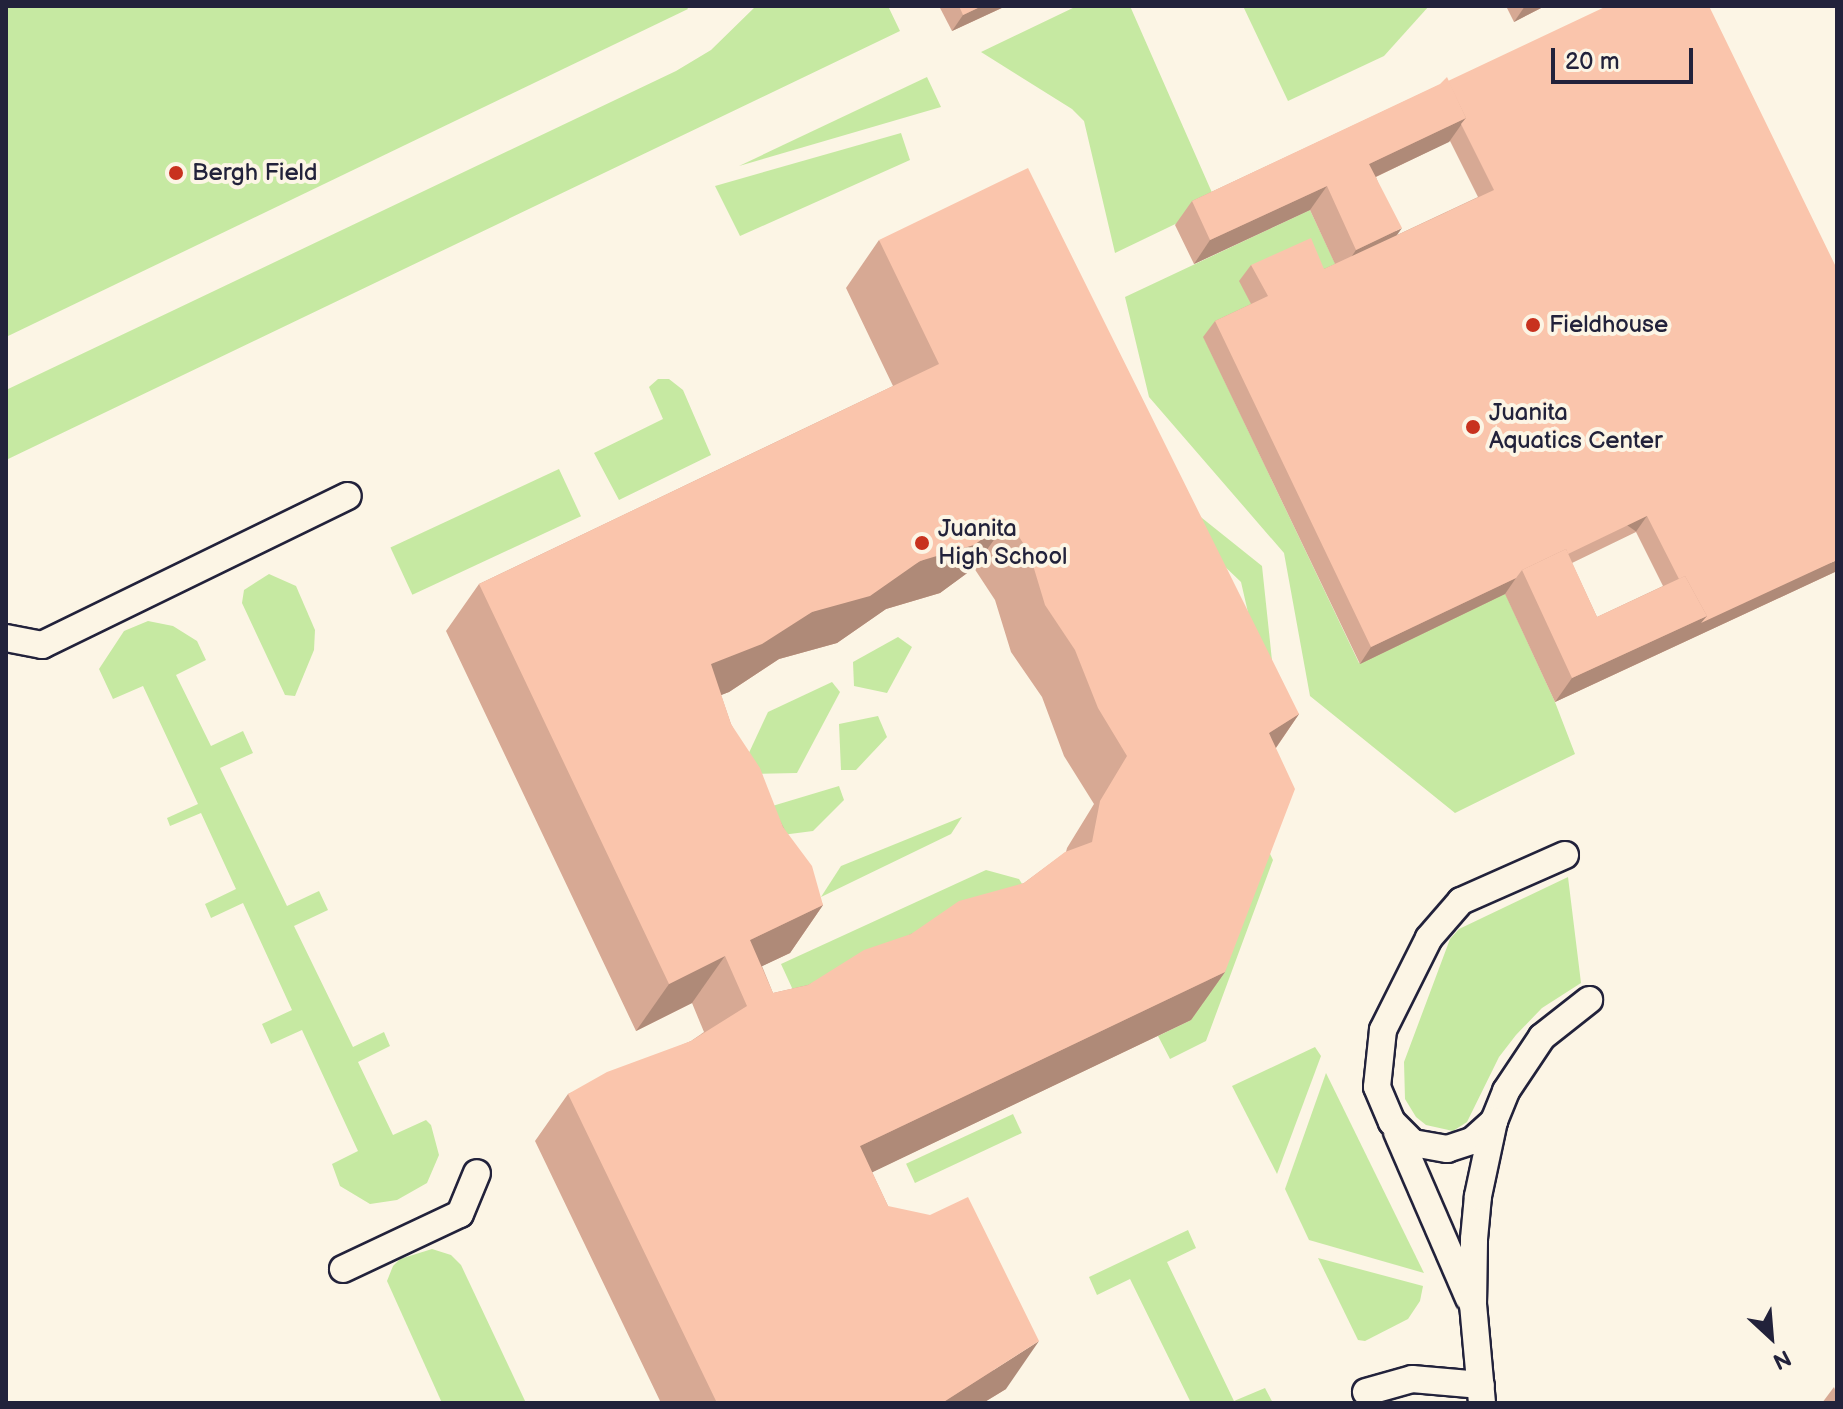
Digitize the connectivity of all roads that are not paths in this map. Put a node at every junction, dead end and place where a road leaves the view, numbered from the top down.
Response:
1 (348, 496) dead end
2 (6, 638) edge
3 (1565, 855) dead end
4 (1589, 1000) dead end
5 (1494, 1121) junction
6 (1392, 1122) junction
7 (477, 1173) dead end
8 (343, 1269) dead end
9 (1473, 1305) junction
10 (1366, 1392) dead end
11 (1482, 1394) edge

1 - 2 lane
3 - 6 lane
4 - 5 lane
5 - 6 lane
5 - 9 lane
6 - 9 lane
7 - 8 lane
9 - 11 lane
10 - 11 lane

